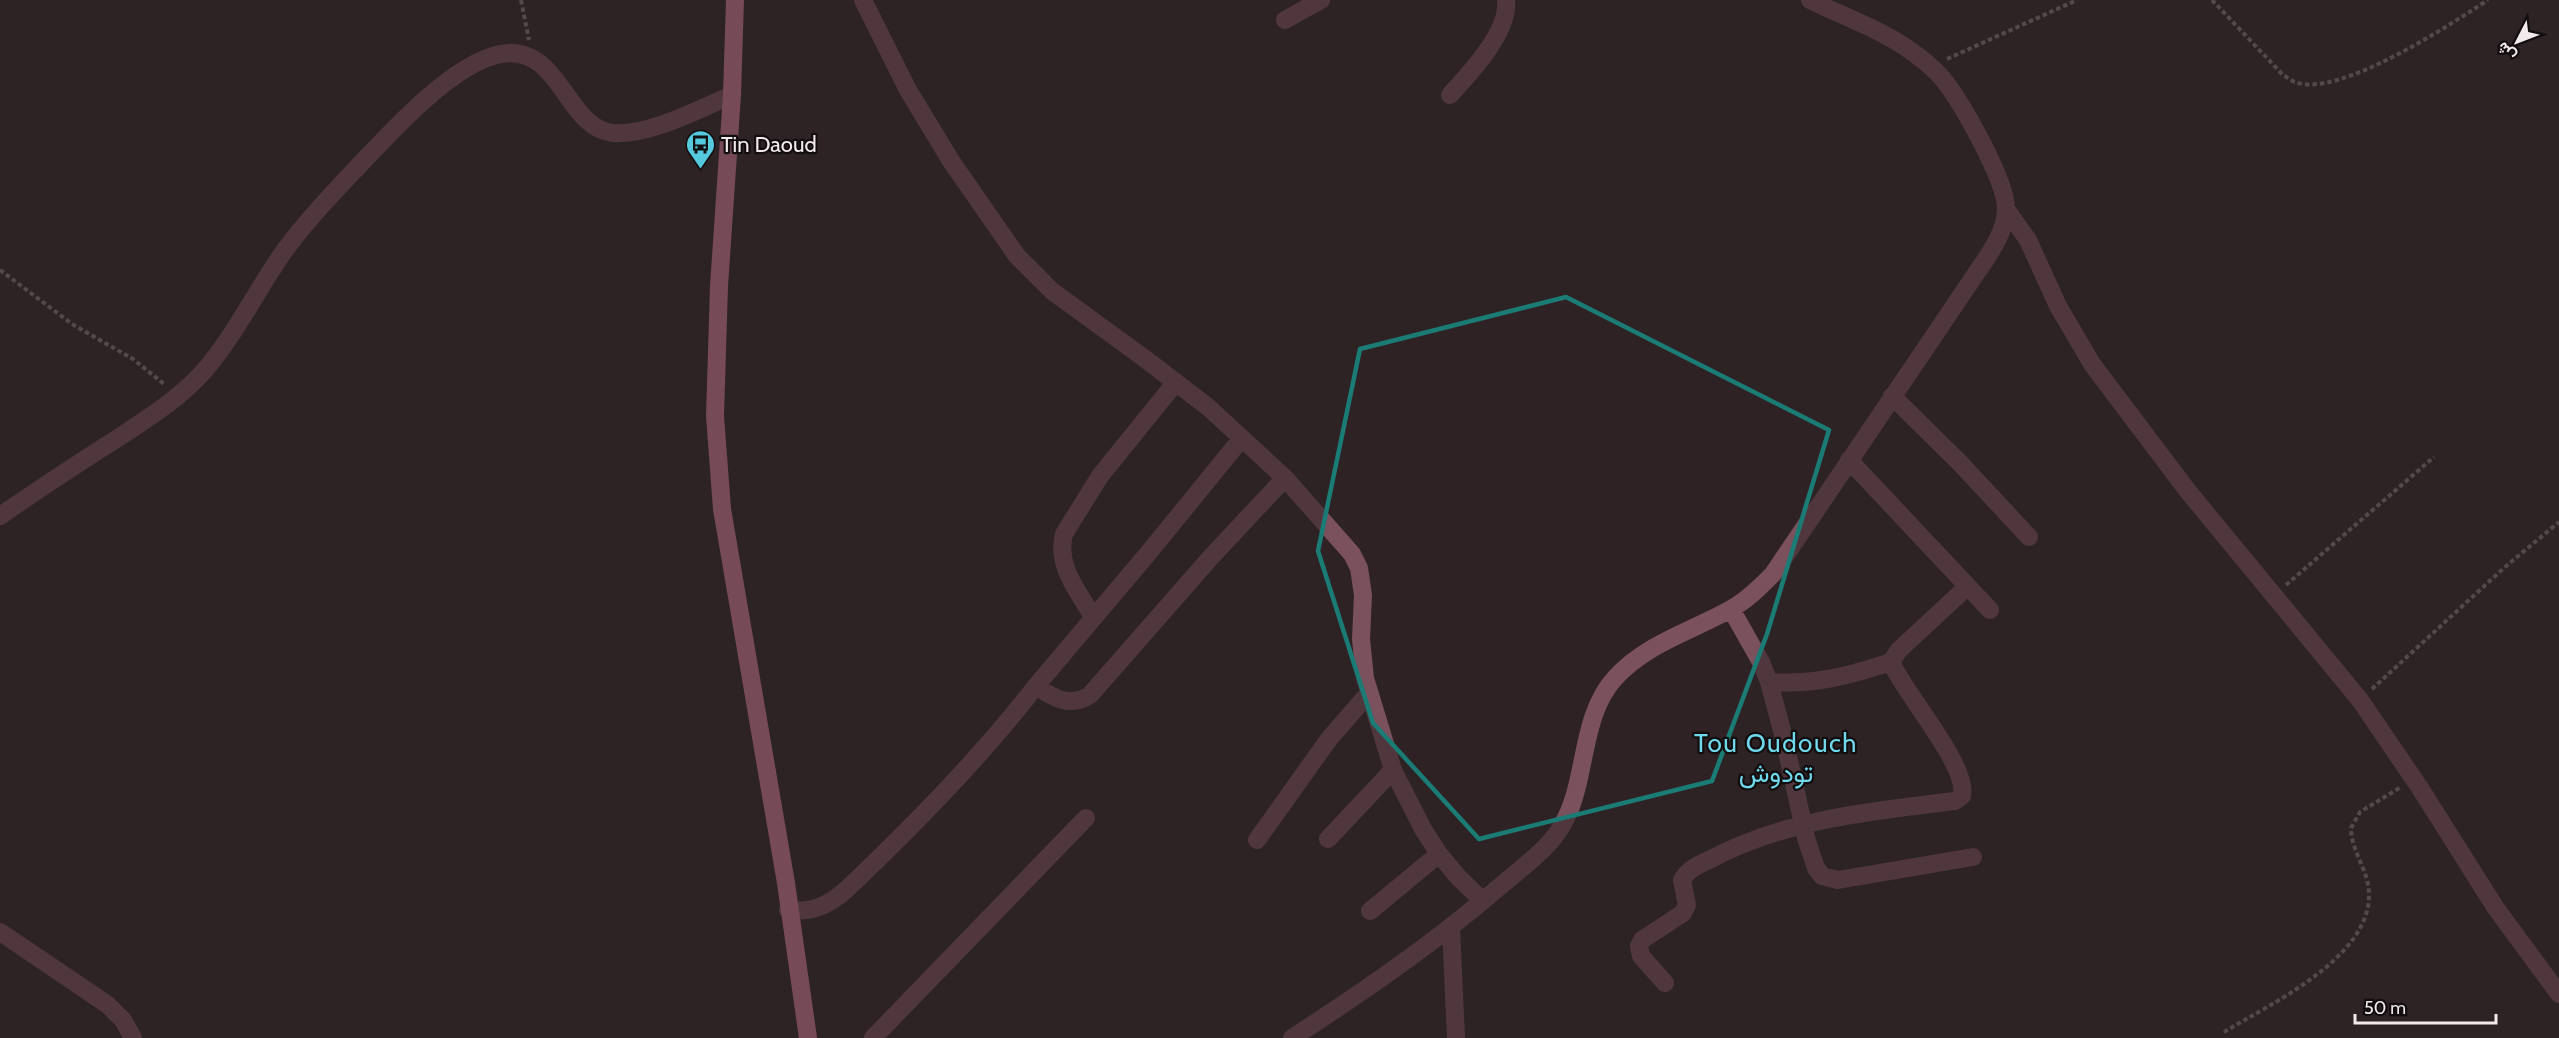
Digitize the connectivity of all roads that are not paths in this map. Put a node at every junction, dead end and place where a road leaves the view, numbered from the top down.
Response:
1 (735, 0) edge
2 (863, 0) edge
3 (1321, 0) edge
4 (1506, 0) edge
5 (1810, 0) edge
6 (1285, 20) dead end
7 (1450, 94) dead end
8 (732, 95) junction
9 (2006, 209) junction
10 (1176, 382) junction
11 (1892, 396) junction
12 (1242, 438) junction
13 (1849, 460) junction
14 (1285, 477) junction
15 (0, 516) edge
16 (2030, 537) dead end
17 (1967, 587) junction
18 (1731, 609) junction
19 (1990, 610) dead end
20 (1093, 617) junction
21 (1891, 662) junction
22 (1769, 682) junction
23 (1036, 686) junction
24 (1369, 693) junction
25 (1393, 770) junction
26 (1086, 818) dead end
27 (1803, 824) junction
28 (1328, 839) dead end
29 (1257, 840) dead end
30 (1439, 854) junction
31 (1973, 857) dead end
32 (1483, 902) junction
33 (788, 910) junction
34 (1370, 912) dead end
35 (1450, 928) junction
36 (0, 932) edge
37 (1665, 983) dead end
38 (2559, 994) edge
39 (134, 1038) edge
40 (808, 1038) edge
41 (873, 1038) edge
42 (1292, 1038) edge
43 (1456, 1038) edge

1 - 8 main road
2 - 10 street
3 - 6 street
4 - 7 street
5 - 9 street
8 - 15 street
8 - 33 main road
9 - 11 street
9 - 38 street
10 - 12 street
10 - 20 street
11 - 13 street
11 - 16 street
12 - 14 street
12 - 20 street
13 - 17 street
13 - 18 street
14 - 23 street
14 - 24 street
17 - 19 street
17 - 21 street
18 - 22 street
18 - 32 street
20 - 23 street
21 - 22 street
21 - 27 street
22 - 27 street
23 - 33 street
24 - 25 street
24 - 29 street
25 - 28 street
25 - 30 street
26 - 41 street
27 - 31 street
27 - 37 street
30 - 32 street
30 - 34 street
32 - 35 street
33 - 40 main road
35 - 42 street
35 - 43 street
36 - 39 street

